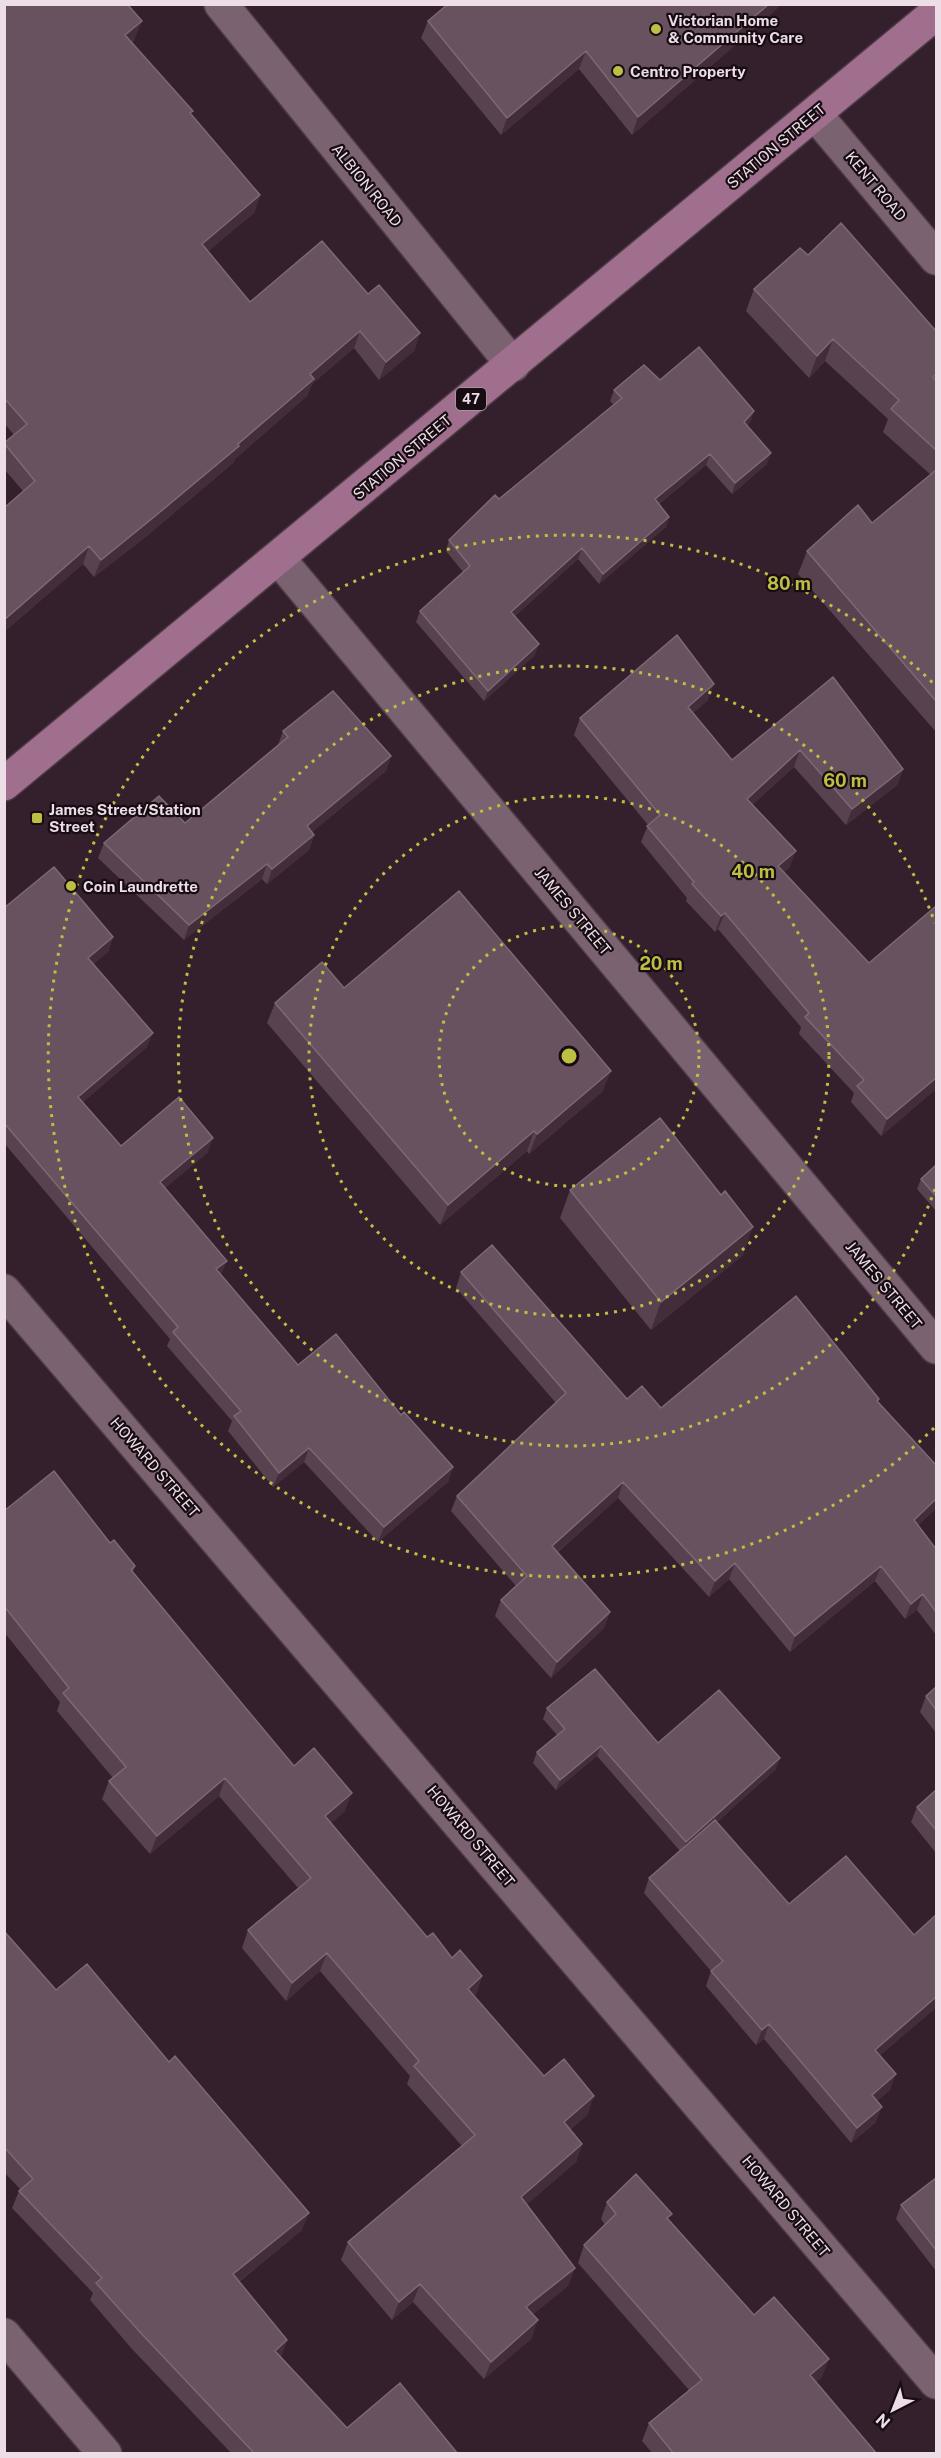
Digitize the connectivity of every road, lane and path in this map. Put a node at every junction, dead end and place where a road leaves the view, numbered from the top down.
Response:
1 (221, 4) edge
2 (936, 13) edge
3 (815, 114) junction
4 (936, 258) edge
5 (513, 365) junction
6 (279, 559) junction
7 (4, 784) edge
8 (4, 1291) edge
9 (936, 1347) edge
10 (4, 2336) edge
11 (936, 2382) edge
12 (105, 2454) edge

1 - 5 street, ALBION ROAD
2 - 3 main road, STATION STREET / 47
3 - 4 street, KENT ROAD
3 - 5 main road, STATION STREET / 47
5 - 6 main road, STATION STREET / 47
6 - 7 main road, STATION STREET / 47
6 - 9 street, JAMES STREET
8 - 11 street, HOWARD STREET
10 - 12 street

